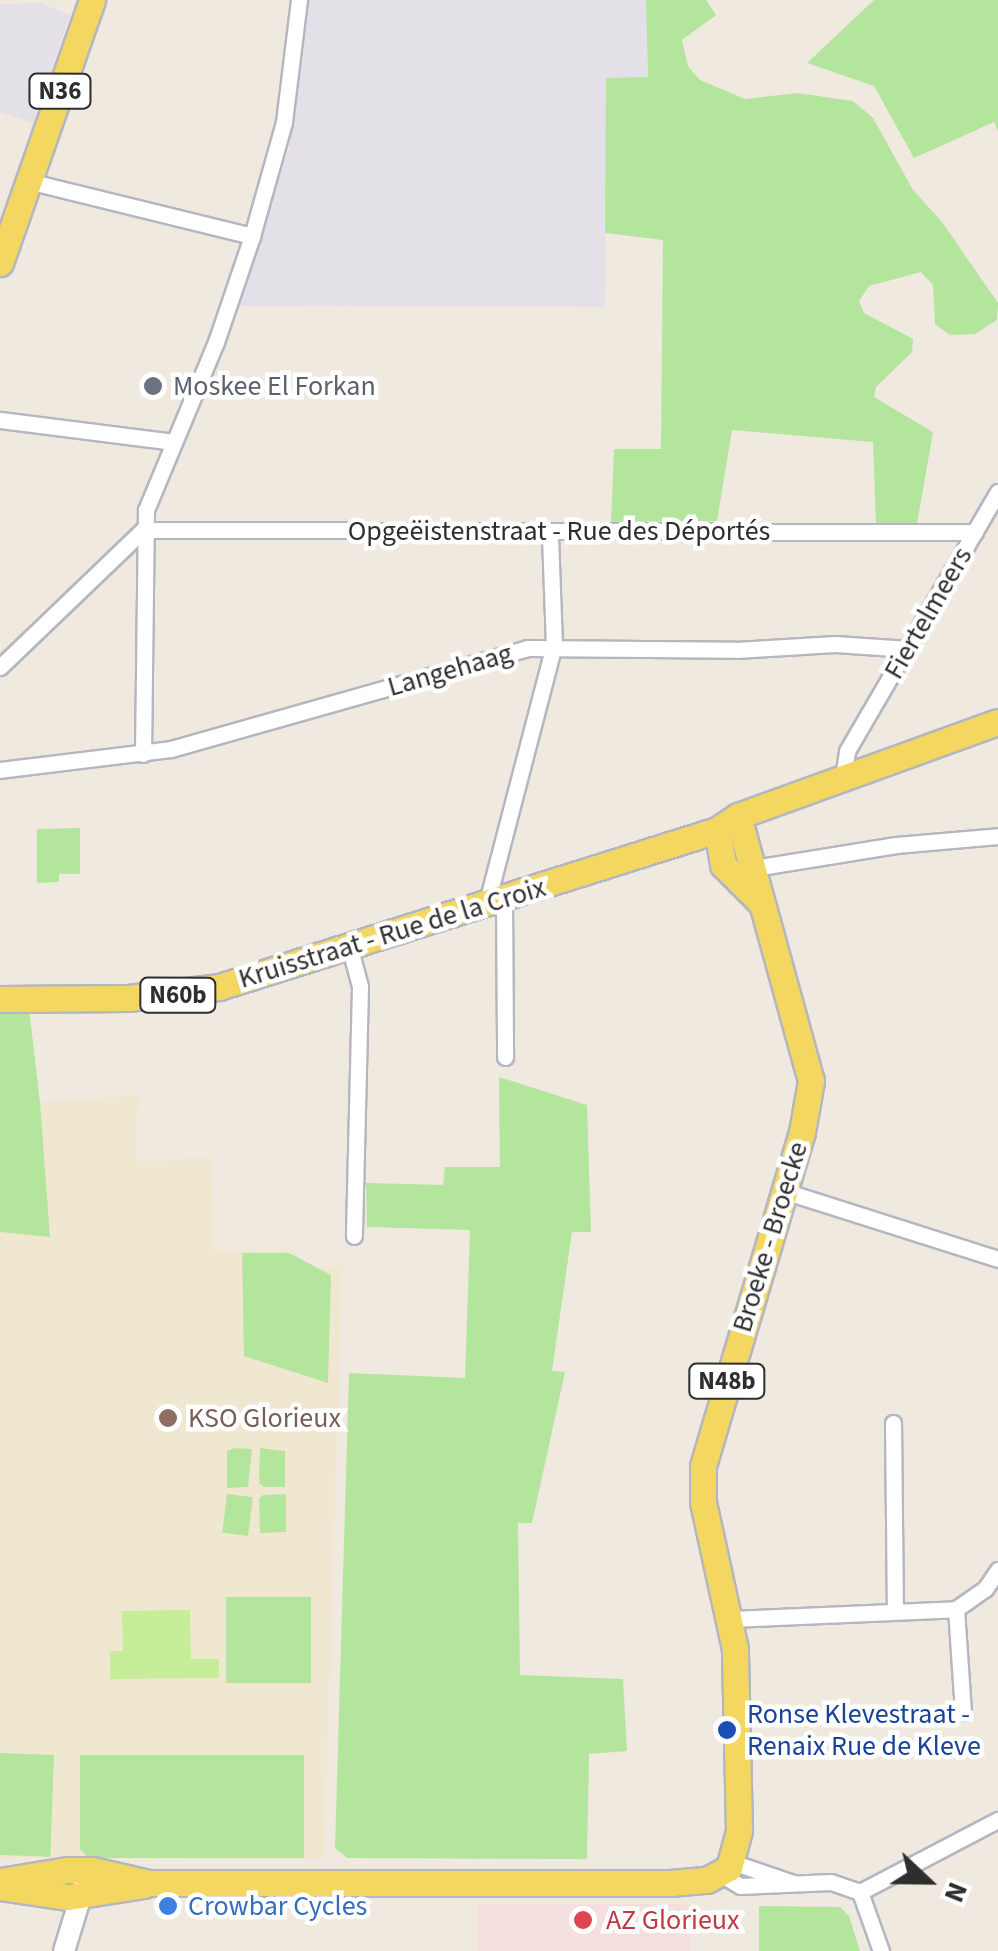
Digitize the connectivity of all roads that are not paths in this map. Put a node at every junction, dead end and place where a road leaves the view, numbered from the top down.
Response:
1 (92, 0) edge
2 (299, 0) edge
3 (28, 182) junction
4 (252, 236) junction
5 (0, 263) edge
6 (0, 420) edge
7 (174, 442) junction
8 (998, 492) edge
9 (144, 530) junction
10 (975, 532) junction
11 (550, 534) junction
12 (554, 645) junction
13 (909, 648) junction
14 (0, 667) edge
15 (998, 722) edge
16 (142, 754) junction
17 (0, 770) edge
18 (854, 774) junction
19 (727, 822) junction
20 (998, 836) edge
21 (741, 870) junction
22 (495, 903) junction
23 (350, 948) junction
24 (0, 998) edge
25 (505, 1057) dead end
26 (784, 1191) junction
27 (354, 1236) dead end
28 (998, 1258) edge
29 (894, 1423) dead end
30 (998, 1570) edge
31 (895, 1609) junction
32 (956, 1609) junction
33 (730, 1619) junction
34 (963, 1712) dead end
35 (998, 1820) edge
36 (727, 1868) junction
37 (67, 1870) junction
38 (149, 1883) junction
39 (0, 1884) edge
40 (69, 1897) junction
41 (863, 1898) junction
42 (64, 1951) edge
43 (881, 1951) edge

1 - 3 main road, N36
2 - 4 street
3 - 4 street
3 - 5 main road, N36
4 - 7 street
6 - 7 street
7 - 9 street
8 - 10 street, Fiertelmeers
9 - 11 street, Opgeëistenstraat - Rue des Déportés
9 - 14 street
9 - 16 street
10 - 11 street, Opgeëistenstraat - Rue des Déportés
10 - 13 street, Fiertelmeers
11 - 12 street
12 - 13 street, Langehaag
12 - 16 street, Langehaag
12 - 22 street
13 - 18 street, Fiertelmeers
15 - 18 main road, Kruisstraat - Rue de la Croix / N60b
16 - 17 street, Langehaag
18 - 19 main road, Kruisstraat - Rue de la Croix / N60b
19 - 21 main road, Broeke - Broecke / N48b
19 - 22 main road, Kruisstraat - Rue de la Croix / N60b
20 - 21 street
21 - 26 main road, Broeke - Broecke / N48b
22 - 23 main road, Kruisstraat - Rue de la Croix / N60b
22 - 25 street
23 - 24 main road, Kruisstraat - Rue de la Croix / N60b
23 - 27 street
26 - 28 street
26 - 33 main road, Broeke - Broecke / N48b
29 - 31 street
30 - 32 street
31 - 32 street
31 - 33 street
32 - 34 street
33 - 36 main road, Broeke - Broecke / N48b
35 - 41 street
36 - 38 main road
36 - 41 street
37 - 38 main road
37 - 39 main road
37 - 40 street
37 - 40 street
38 - 40 main road
39 - 40 main road
40 - 42 street
41 - 43 street

